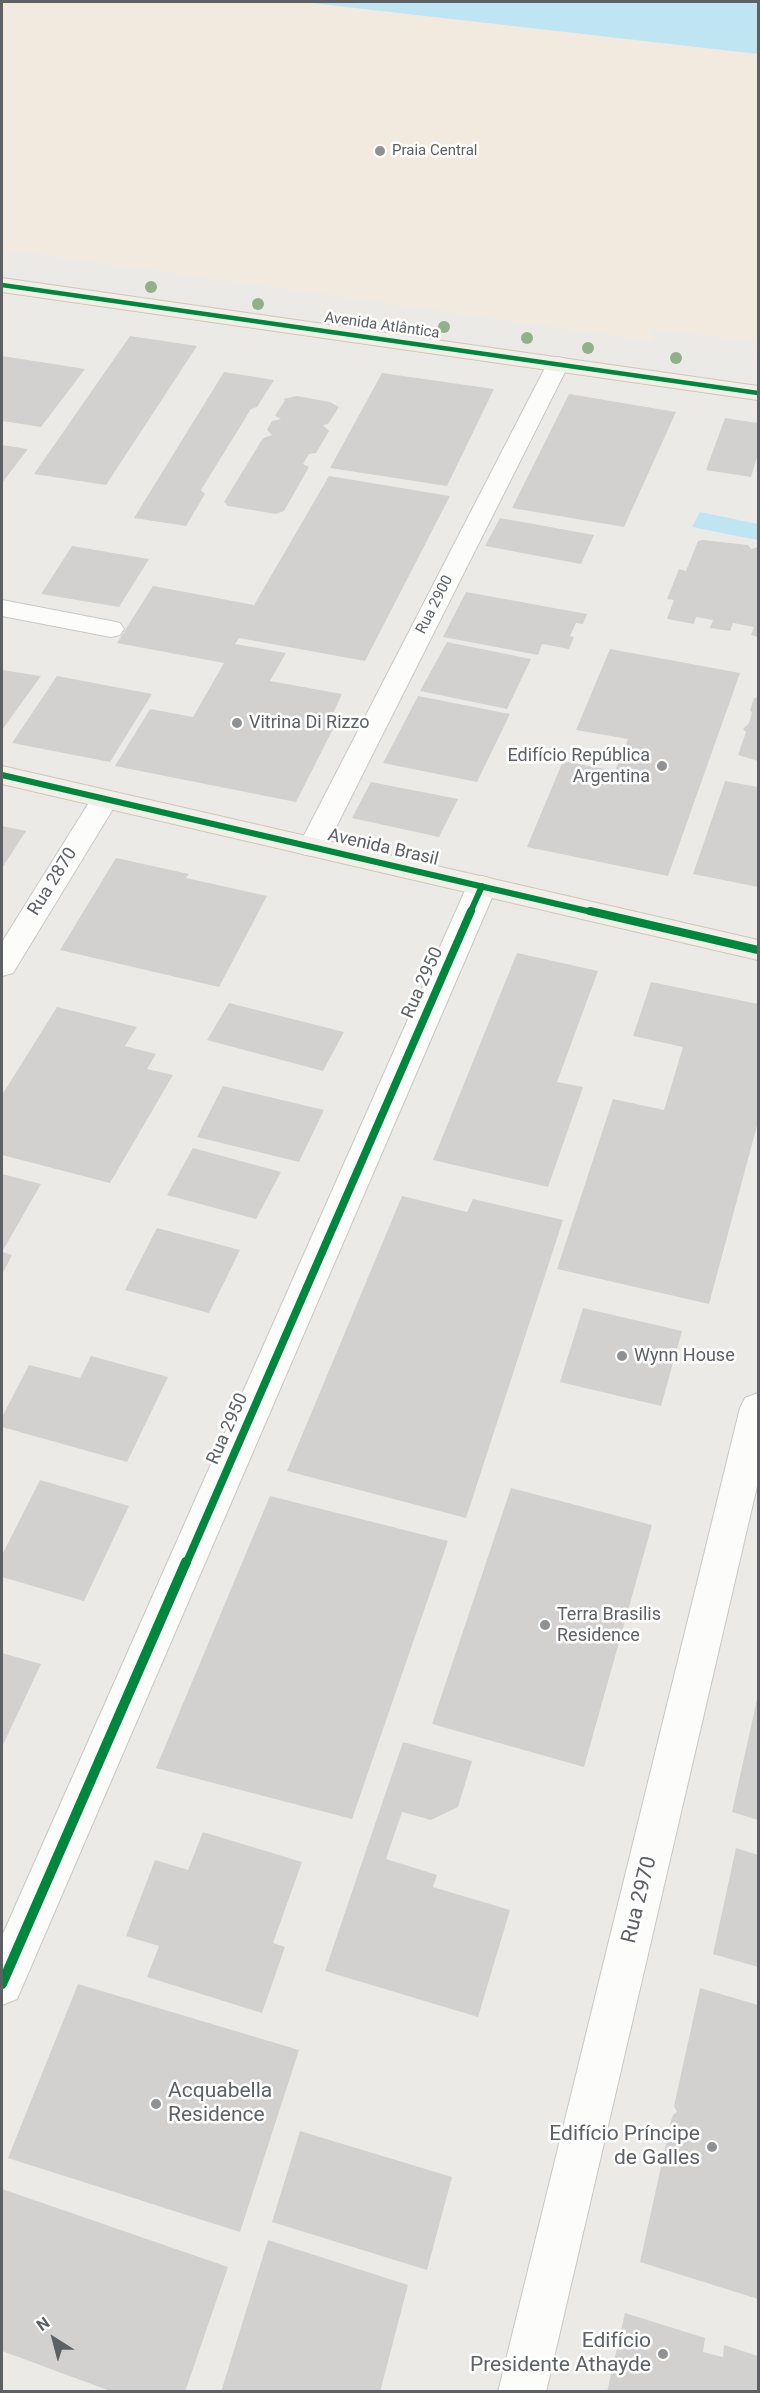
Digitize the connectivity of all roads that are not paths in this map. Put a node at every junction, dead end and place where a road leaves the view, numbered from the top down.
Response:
1 (2, 285) edge
2 (558, 364) junction
3 (759, 393) edge
4 (2, 608) edge
5 (111, 629) dead end
6 (2, 775) edge
7 (105, 799) junction
8 (312, 847) junction
9 (482, 886) junction
10 (759, 950) edge
11 (2, 966) edge
12 (759, 1408) edge
13 (2, 1984) edge
14 (522, 2391) edge

1 - 2 main road, Avenida Atlântica
2 - 3 main road, Avenida Atlântica
2 - 8 street, Rua 2900
4 - 5 street
6 - 7 main road, Avenida Brasil
7 - 8 main road, Avenida Brasil
7 - 11 street, Rua 2870
8 - 9 main road, Avenida Brasil
9 - 10 main road, Avenida Brasil
9 - 13 street, Rua 2950
12 - 14 street, Rua 2970

